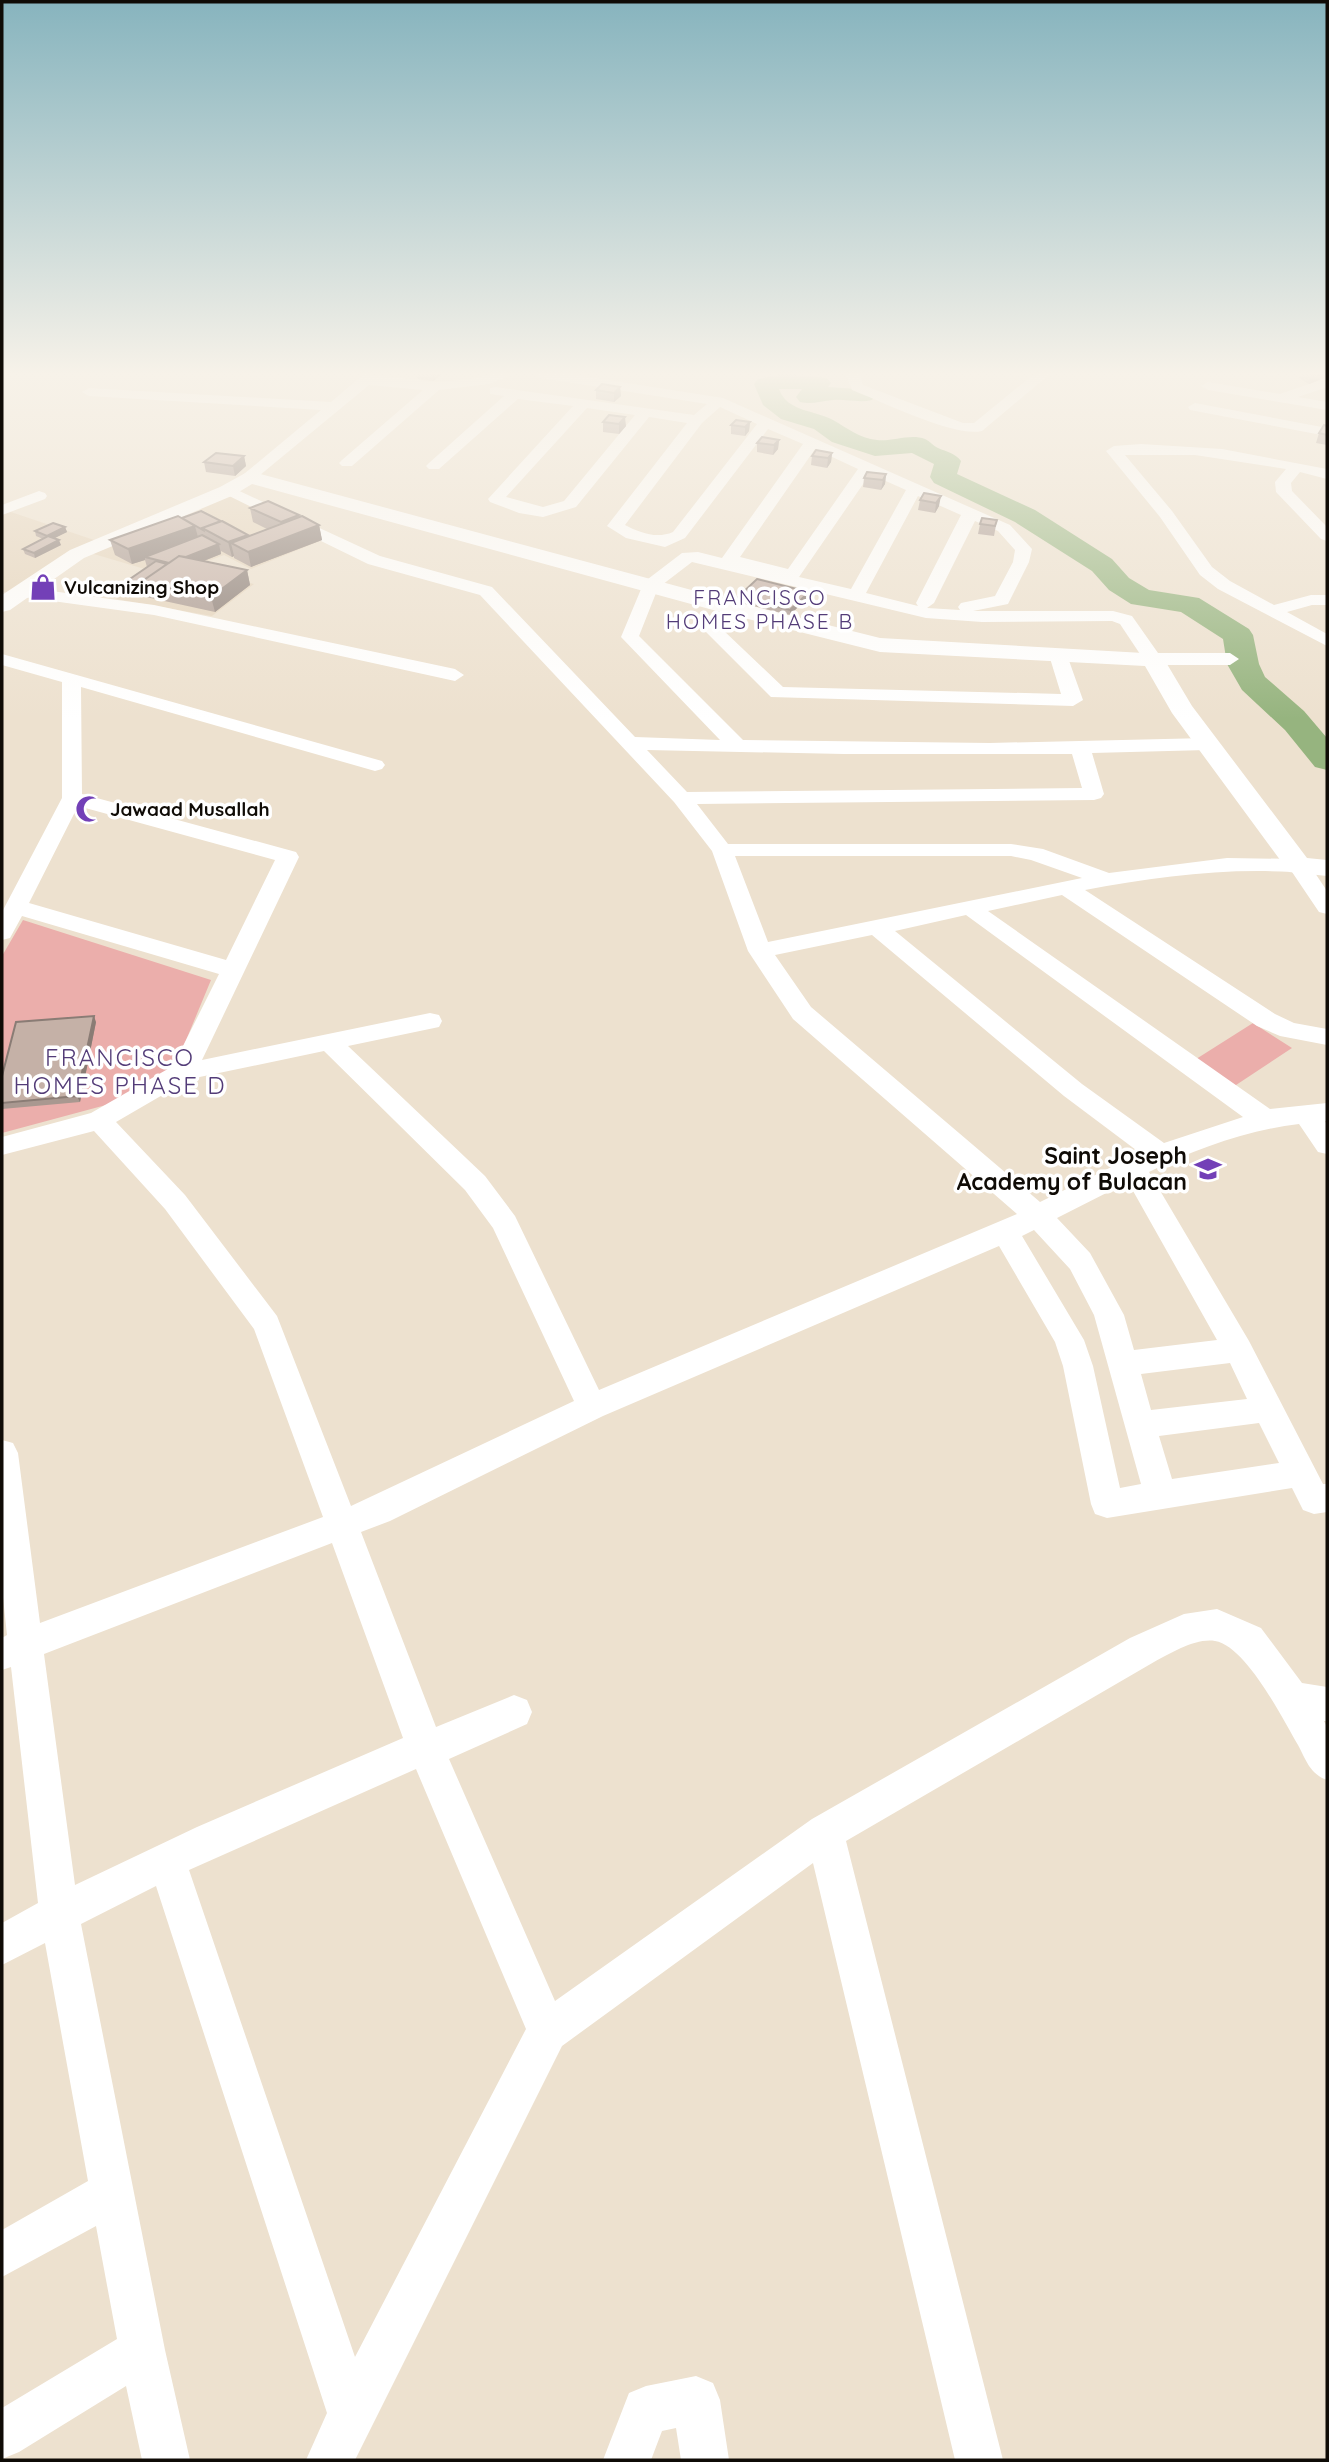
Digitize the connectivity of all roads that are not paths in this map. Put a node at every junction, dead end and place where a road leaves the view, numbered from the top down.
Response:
1 (230, 489) edge
2 (293, 489) edge
3 (505, 489) edge
4 (582, 489) edge
5 (643, 489) edge
6 (714, 489) edge
7 (779, 489) edge
8 (852, 489) edge
9 (914, 489) edge
10 (919, 489) edge
11 (1145, 489) edge
12 (1284, 489) edge
13 (227, 491) junction
14 (39, 496) dead end
15 (2, 510) edge
16 (971, 512) junction
17 (1327, 536) edge
18 (792, 575) junction
19 (650, 586) junction
20 (858, 592) junction
21 (9, 599) edge
22 (1327, 600) edge
23 (925, 603) junction
24 (732, 608) junction
25 (1270, 611) junction
26 (1327, 641) edge
27 (1058, 654) junction
28 (2, 659) edge
29 (1153, 659) junction
30 (1230, 659) dead end
31 (455, 675) dead end
32 (71, 680) junction
33 (627, 744) junction
34 (1207, 744) junction
35 (737, 747) junction
36 (1081, 749) junction
37 (375, 765) dead end
38 (72, 798) junction
39 (681, 798) junction
40 (722, 850) junction
41 (1300, 866) junction
42 (1327, 868) edge
43 (1109, 880) junction
44 (1066, 888) junction
45 (16, 907) junction
46 (1327, 907) edge
47 (970, 908) junction
48 (876, 927) junction
49 (2, 933) edge
50 (760, 951) junction
51 (232, 970) junction
52 (430, 1021) dead end
53 (1327, 1037) edge
54 (331, 1044) junction
55 (183, 1072) junction
56 (1317, 1113) edge
57 (1265, 1119) junction
58 (99, 1120) junction
59 (1327, 1145) edge
60 (2, 1146) edge
61 (1161, 1154) junction
62 (1133, 1168) junction
63 (1038, 1216) junction
64 (1004, 1233) junction
65 (1238, 1350) junction
66 (1124, 1364) junction
67 (592, 1408) junction
68 (1267, 1409) junction
69 (1138, 1425) junction
70 (2, 1453) edge
71 (1300, 1473) junction
72 (1160, 1495) junction
73 (1327, 1498) edge
74 (340, 1525) junction
75 (14, 1650) edge
76 (1310, 1702) edge
77 (514, 1712) dead end
78 (425, 1747) junction
79 (1327, 1762) edge
80 (825, 1832) junction
81 (167, 1861) junction
82 (59, 1913) junction
83 (2, 1945) edge
84 (547, 2031) junction
85 (112, 2192) junction
86 (2, 2255) edge
87 (142, 2350) junction
88 (351, 2414) junction
89 (2, 2435) edge
90 (166, 2460) edge
91 (330, 2460) edge
92 (627, 2460) edge
93 (705, 2460) edge
94 (979, 2460) edge

1 - 13 street
2 - 19 street
3 - 4 street
5 - 6 street
7 - 18 street
8 - 18 street
9 - 20 street
10 - 16 street
11 - 25 street
12 - 17 street
13 - 21 street
13 - 33 street
14 - 15 street
16 - 23 street
16 - 23 street
18 - 20 street
19 - 24 street
19 - 29 street
19 - 35 street
20 - 23 street
21 - 31 street
22 - 25 street
24 - 27 street
24 - 27 street
25 - 26 street
27 - 29 street
28 - 32 street
29 - 30 street
29 - 34 street
32 - 37 street
32 - 38 street
33 - 35 street
33 - 39 street
34 - 36 street
34 - 41 street
35 - 36 street
36 - 39 street
38 - 45 street
38 - 51 street
39 - 40 street
40 - 43 street
40 - 50 street
41 - 42 street
41 - 43 street
41 - 46 street
43 - 44 street
44 - 47 street
44 - 53 street
45 - 49 street
45 - 51 street
47 - 48 street
47 - 57 street
48 - 50 street
48 - 61 street
50 - 63 street
51 - 55 street
52 - 54 street
54 - 55 street
54 - 67 street
55 - 58 street
56 - 57 street
56 - 59 street
57 - 61 street
58 - 60 street
58 - 74 street
61 - 62 street
62 - 63 street
62 - 65 street
63 - 64 street
63 - 66 street
64 - 67 street
64 - 72 street
65 - 66 street
65 - 68 street
66 - 69 street
67 - 74 street
68 - 69 street
68 - 71 street
69 - 72 street
70 - 75 street
71 - 72 street
71 - 73 street
74 - 75 street
74 - 78 street
75 - 82 street
76 - 79 street
76 - 80 street
77 - 78 street
78 - 81 street
78 - 84 street
80 - 84 street
80 - 94 street
81 - 82 street
81 - 88 street
82 - 83 street
82 - 85 street
84 - 88 street
85 - 86 street
85 - 87 street
87 - 89 street
87 - 90 street
88 - 91 street
92 - 93 street

